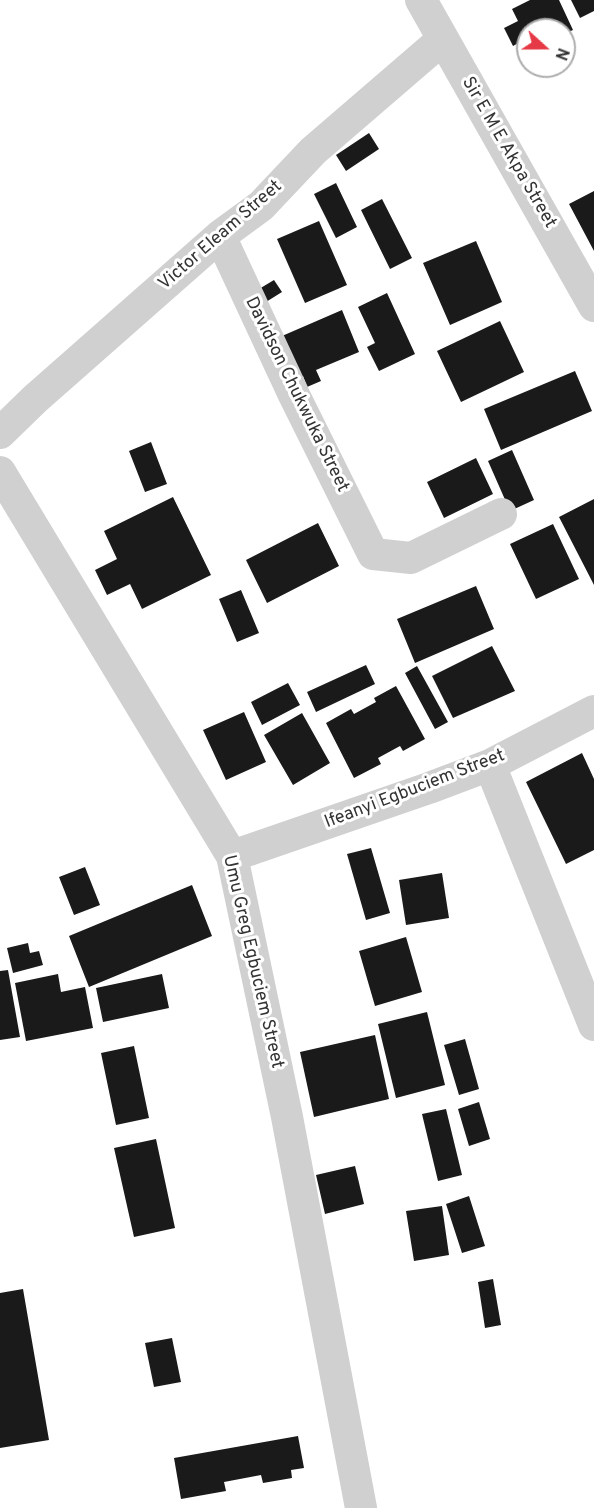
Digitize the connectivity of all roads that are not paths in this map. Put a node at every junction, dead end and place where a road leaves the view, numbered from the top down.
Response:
1 (421, 0) edge
2 (443, 39) junction
3 (220, 236) junction
4 (592, 296) edge
5 (0, 434) edge
6 (0, 472) edge
7 (501, 514) dead end
8 (594, 711) edge
9 (490, 765) junction
10 (232, 856) junction
11 (594, 1025) edge
12 (361, 1508) edge

1 - 2 street, Sir E M E Akpa Street
2 - 3 street, Victor Eleam Street
2 - 4 street, Sir E M E Akpa Street
3 - 5 street, Victor Eleam Street
3 - 7 street, Davidson Chukwuka Street
6 - 10 street, Umu Greg Egbuciem Street
8 - 9 street, Ifeanyi Egbuciem Street
9 - 10 street, Ifeanyi Egbuciem Street
9 - 11 street
10 - 12 street, Umu Greg Egbuciem Street

